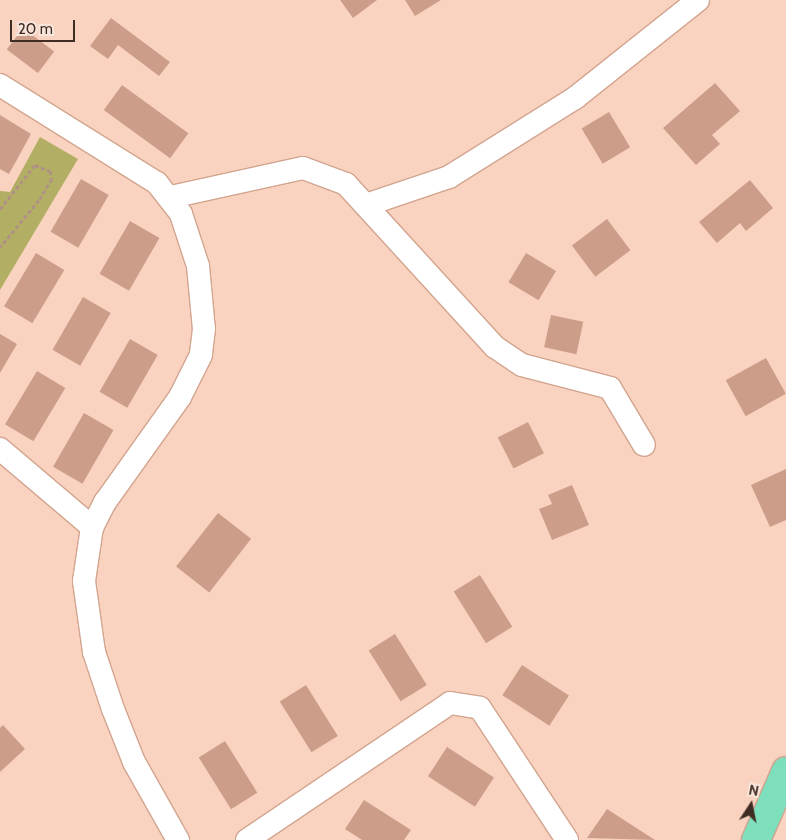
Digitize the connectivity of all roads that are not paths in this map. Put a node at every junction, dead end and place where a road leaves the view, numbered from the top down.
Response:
1 (698, 0) edge
2 (0, 85) edge
3 (171, 197) junction
4 (366, 205) junction
5 (644, 445) dead end
6 (0, 449) edge
7 (92, 527) junction
8 (786, 771) edge
9 (178, 840) edge
10 (246, 840) edge
11 (567, 840) edge
12 (756, 840) edge

1 - 4 street
2 - 3 street
3 - 4 street
3 - 7 street
4 - 5 street
6 - 7 street
7 - 9 street
8 - 12 highway
10 - 11 street

